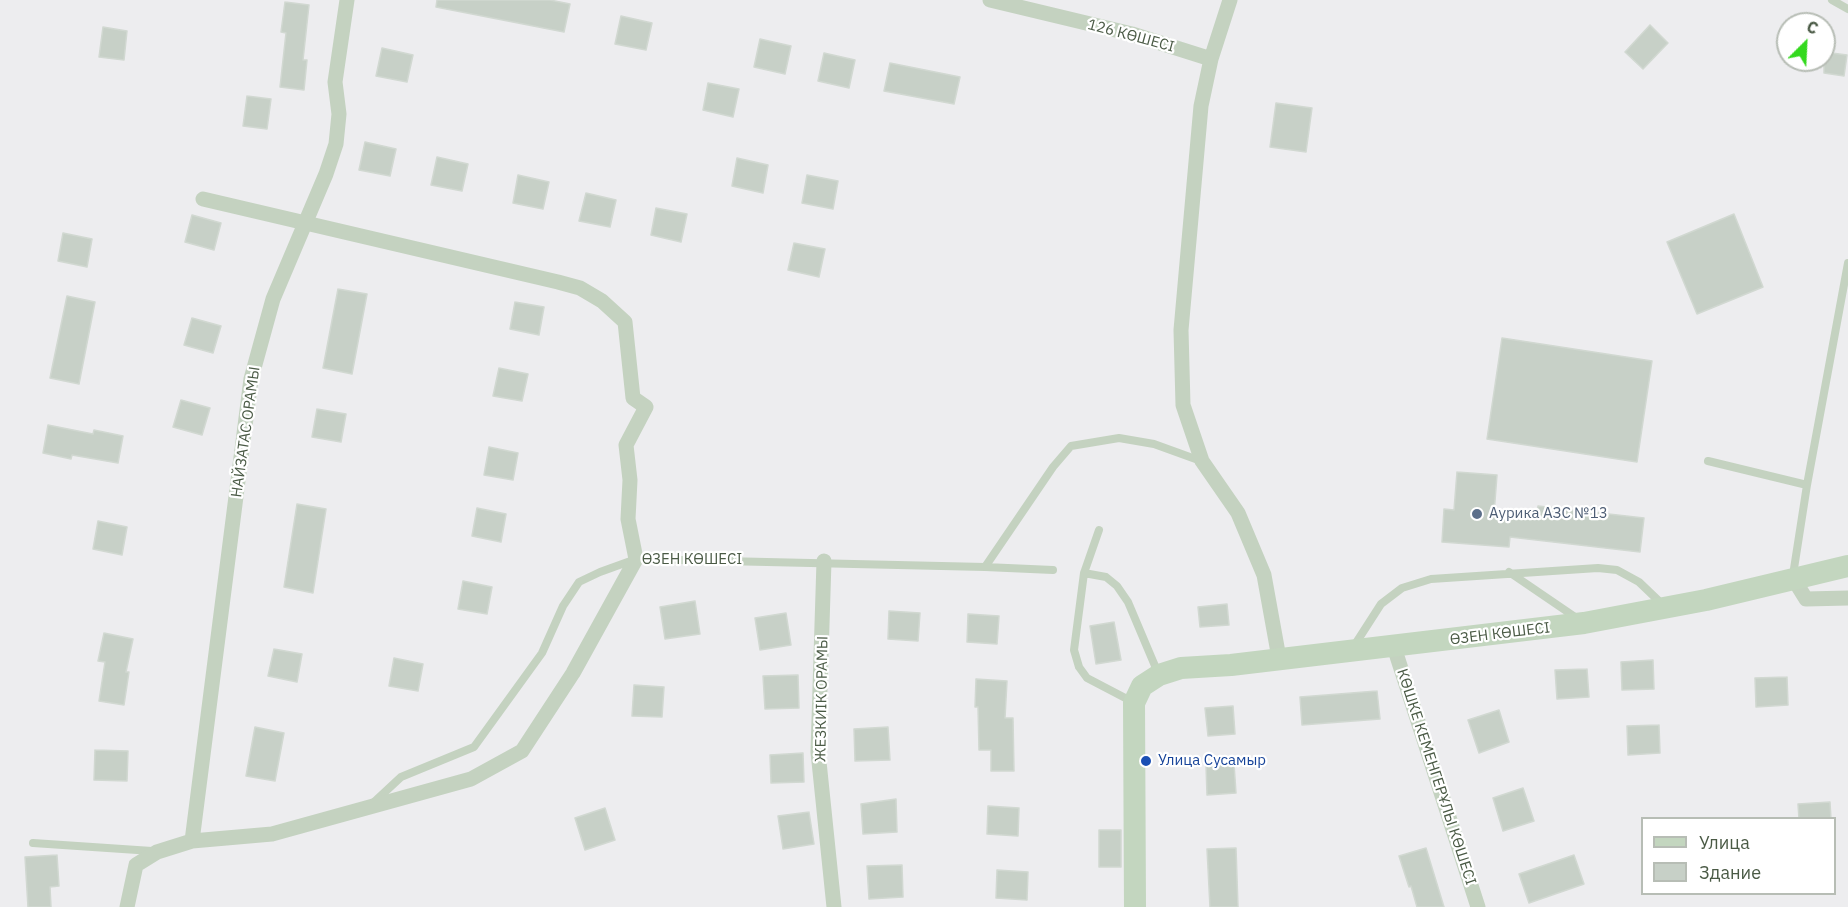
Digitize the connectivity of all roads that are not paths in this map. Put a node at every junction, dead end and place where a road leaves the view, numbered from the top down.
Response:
1 (346, 0) edge
2 (990, 0) edge
3 (1230, 0) edge
4 (1832, 0) edge
5 (1848, 9) edge
6 (1211, 59) junction
7 (202, 199) dead end
8 (306, 224) junction
9 (1848, 263) edge
10 (1202, 461) junction
11 (1708, 461) dead end
12 (1807, 485) junction
13 (1099, 530) dead end
14 (636, 559) junction
15 (824, 561) junction
16 (1848, 566) edge
17 (985, 567) junction
18 (1053, 570) dead end
19 (1509, 572) junction
20 (1084, 573) junction
21 (1793, 578) junction
22 (1848, 598) edge
23 (1665, 608) junction
24 (1584, 624) junction
25 (1394, 647) junction
26 (1352, 650) junction
27 (1279, 658) junction
28 (1145, 688) junction
29 (368, 807) junction
30 (192, 841) junction
31 (33, 843) dead end
32 (157, 852) junction
33 (127, 907) edge
34 (834, 907) edge
35 (1135, 907) edge
36 (1478, 907) edge

1 - 8 street, НАЙЗАТАС ОРАМЫ
2 - 6 street, 126 КӨШЕСІ
3 - 6 street
4 - 5 lane
6 - 10 street
7 - 8 street
8 - 14 street
8 - 30 street, НАЙЗАТАС ОРАМЫ
9 - 12 lane
10 - 17 lane
10 - 27 street
11 - 12 lane
12 - 21 lane
13 - 20 lane
14 - 15 lane, ӨЗЕН КӨШЕСІ
14 - 29 lane, ӨЗЕН КӨШЕСІ
14 - 29 street
15 - 17 lane, ӨЗЕН КӨШЕСІ
15 - 34 street, ЖЕЗКИІК ОРАМЫ
16 - 21 main road, ӨЗЕН КӨШЕСІ
17 - 18 lane, ӨЗЕН КӨШЕСІ
19 - 23 lane
19 - 24 lane
19 - 26 lane
20 - 28 lane
20 - 28 lane
21 - 22 street
21 - 23 main road, ӨЗЕН КӨШЕСІ
23 - 24 main road, ӨЗЕН КӨШЕСІ
24 - 25 main road, ӨЗЕН КӨШЕСІ
25 - 26 main road, ӨЗЕН КӨШЕСІ
25 - 36 street, КӨШКЕ КЕМЕНГЕРҰЛЫ КӨШЕСІ
26 - 27 main road, ӨЗЕН КӨШЕСІ
27 - 28 main road, ӨЗЕН КӨШЕСІ
28 - 35 main road
29 - 30 street
30 - 32 street
31 - 32 lane
32 - 33 street

